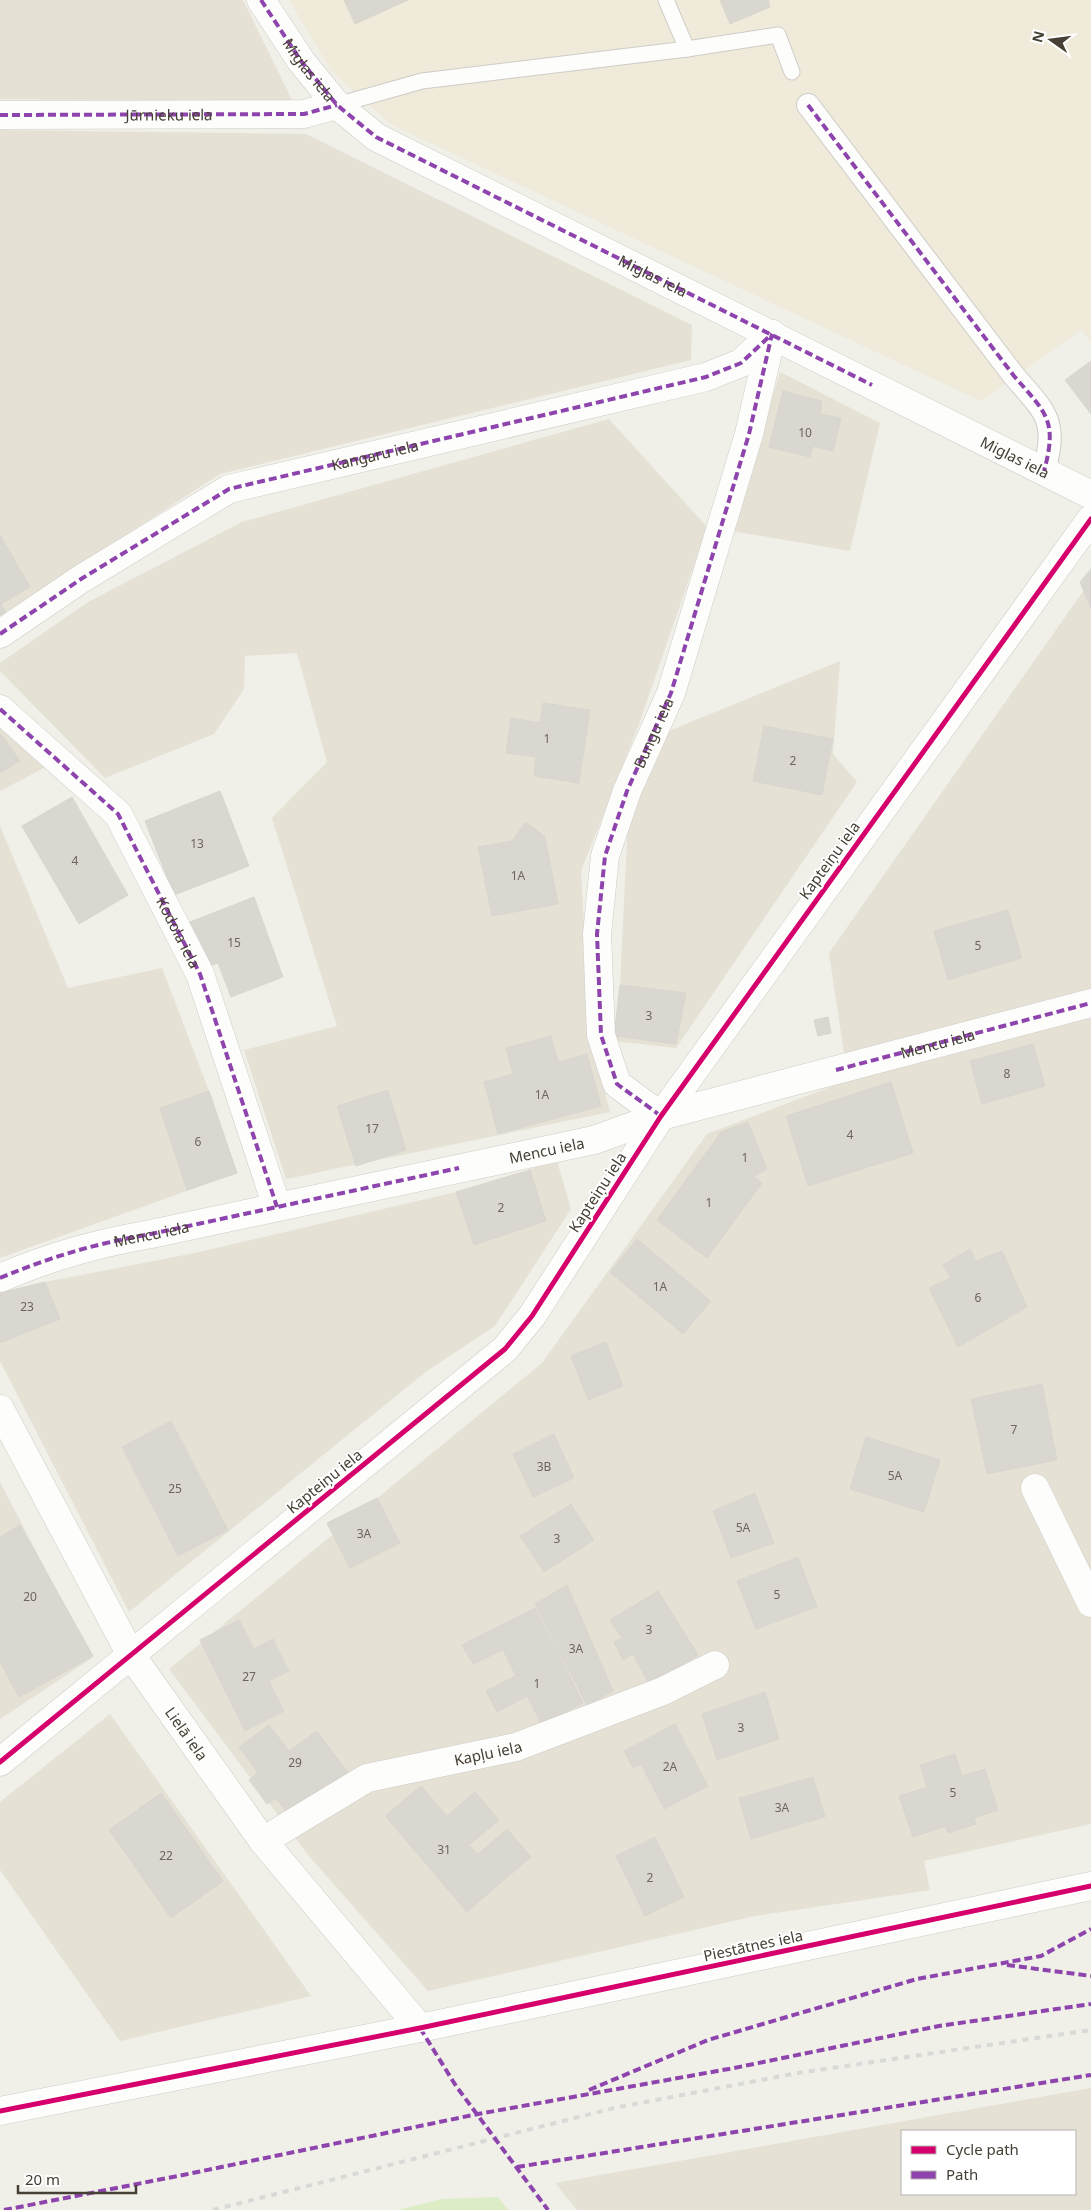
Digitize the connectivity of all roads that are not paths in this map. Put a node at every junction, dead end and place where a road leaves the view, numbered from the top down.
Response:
1 (261, 0) edge
2 (666, 0) edge
3 (687, 49) junction
4 (792, 72) dead end
5 (337, 105) junction
6 (808, 105) dead end
7 (0, 115) edge
8 (772, 334) junction
9 (1044, 471) junction
10 (1091, 495) edge
11 (1091, 519) edge
12 (0, 634) edge
13 (0, 710) edge
14 (1091, 1004) edge
15 (661, 1116) junction
16 (277, 1207) junction
17 (0, 1278) edge
18 (0, 1408) edge
19 (1035, 1488) dead end
20 (1091, 1604) edge
21 (131, 1655) junction
22 (715, 1665) dead end
23 (0, 1762) edge
24 (263, 1841) junction
25 (1091, 1886) edge
26 (420, 2028) junction
27 (0, 2111) edge

1 - 5 street, Miglas iela
2 - 3 lane
3 - 4 lane
3 - 5 lane
5 - 7 street, Jūrnieku iela
5 - 8 street, Miglas iela
6 - 9 street
8 - 9 street, Miglas iela
8 - 12 street, Kangaru iela
8 - 15 street, Bungu iela
9 - 10 street, Miglas iela
11 - 15 street, Kapteiņu iela
13 - 16 street, Kodola iela
14 - 15 street, Mencu iela
15 - 16 street, Mencu iela
15 - 21 street, Kapteiņu iela
16 - 17 street, Mencu iela
18 - 21 street, Lielā iela
19 - 20 street
21 - 23 street, Kapteiņu iela
21 - 24 street, Lielā iela
22 - 24 street, Kapļu iela
24 - 26 street, Lielā iela
25 - 26 street, Piestātnes iela
26 - 27 street, Piestātnes iela

